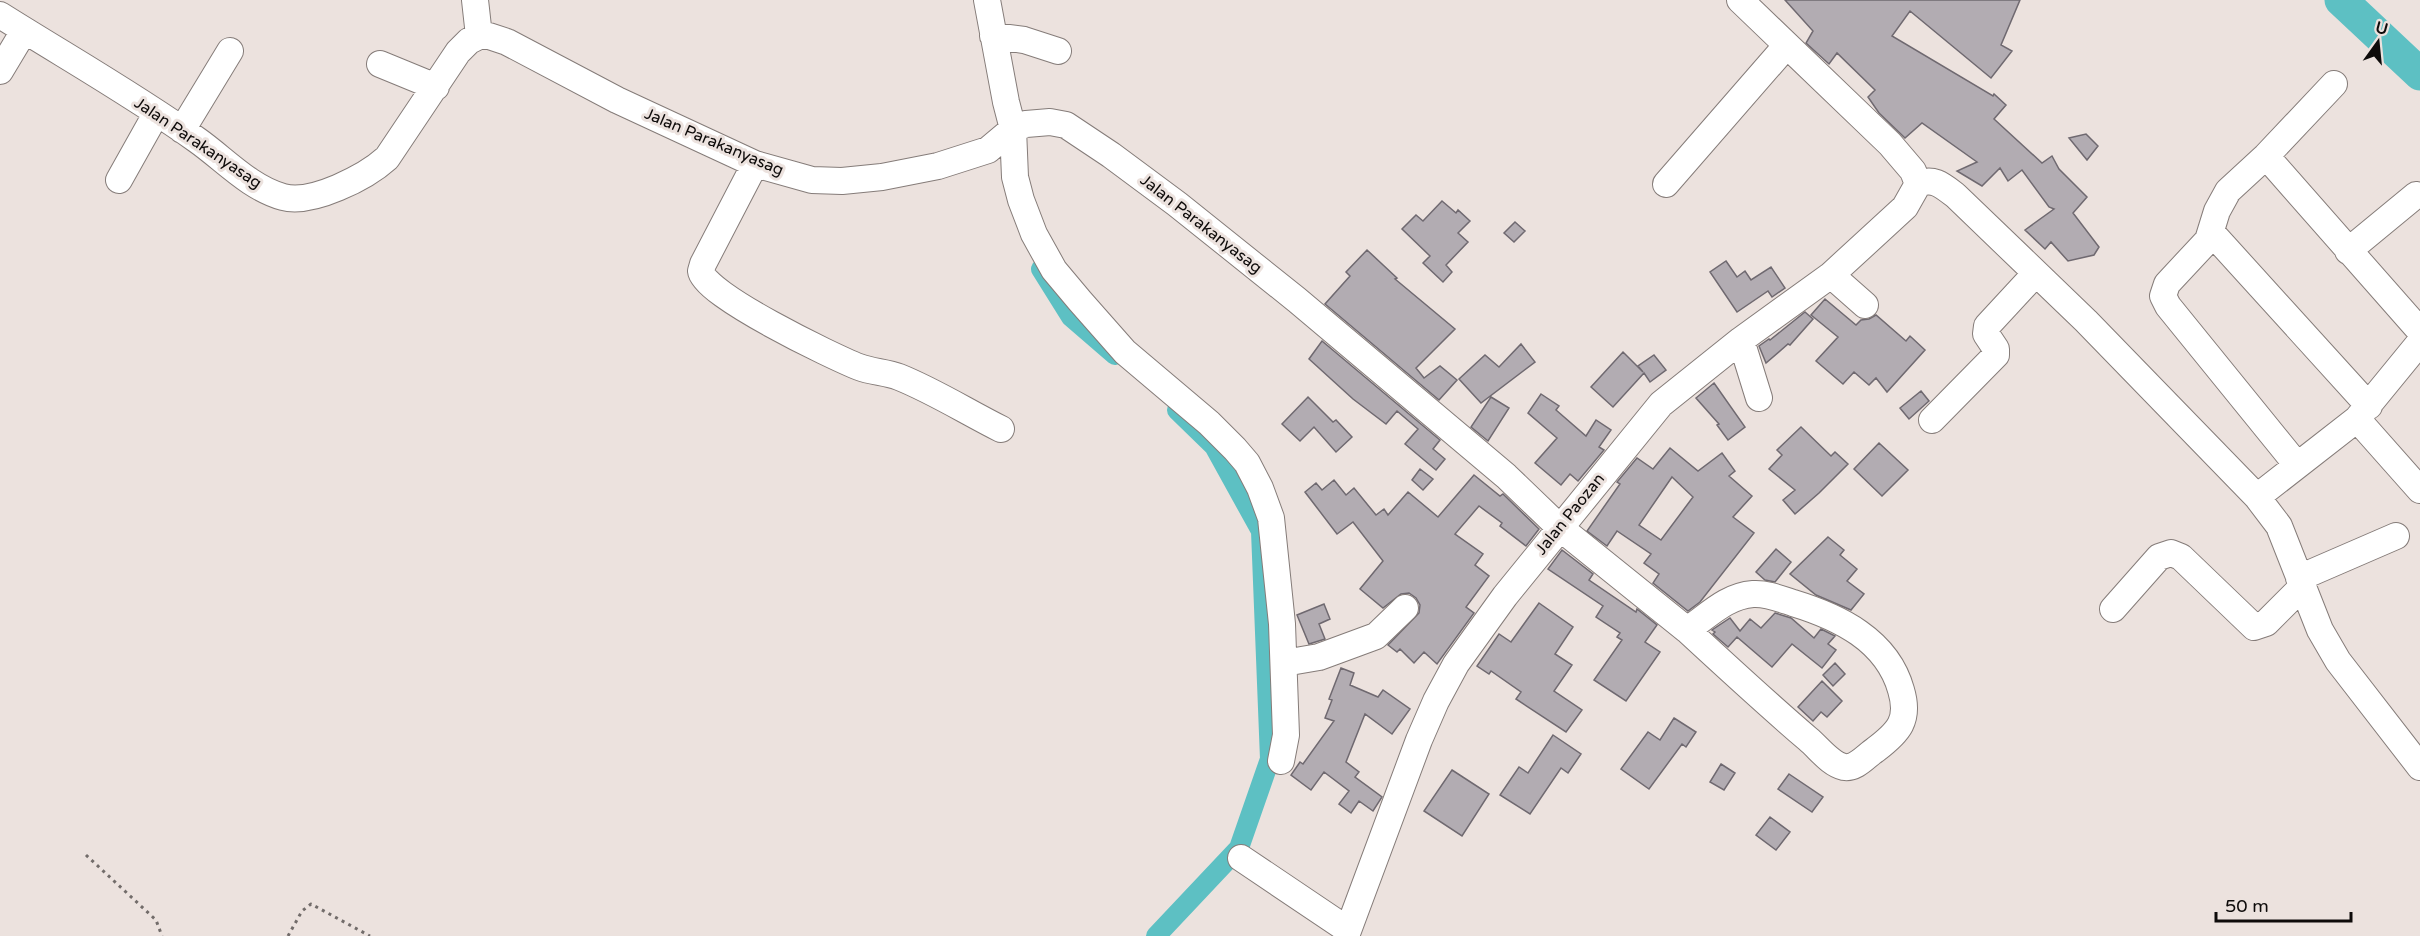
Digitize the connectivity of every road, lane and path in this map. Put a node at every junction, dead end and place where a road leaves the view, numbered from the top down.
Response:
1 (475, 0) edge
2 (987, 0) edge
3 (1740, 0) edge
4 (0, 15) edge
5 (24, 31) junction
6 (479, 36) junction
7 (993, 36) junction
8 (1788, 45) junction
9 (230, 51) dead end
10 (1058, 51) dead end
11 (380, 64) dead end
12 (0, 71) edge
13 (2334, 84) dead end
14 (436, 87) junction
15 (156, 114) junction
16 (182, 130) junction
17 (1002, 138) junction
18 (2266, 156) junction
19 (755, 164) junction
20 (119, 180) dead end
21 (1666, 184) dead end
22 (1918, 184) junction
23 (2416, 195) dead end
24 (2212, 233) junction
25 (2348, 251) junction
26 (2036, 273) junction
27 (1830, 275) junction
28 (1865, 305) dead end
29 (2420, 331) edge
30 (1741, 340) junction
31 (2420, 342) edge
32 (1759, 398) dead end
33 (2363, 412) junction
34 (1932, 420) dead end
35 (1001, 429) dead end
36 (2297, 465) junction
37 (2420, 490) edge
38 (2257, 496) junction
39 (1559, 527) junction
40 (2396, 536) dead end
41 (2300, 582) junction
42 (1405, 608) dead end
43 (2113, 609) dead end
44 (1687, 630) junction
45 (1284, 663) junction
46 (1281, 761) dead end
47 (2420, 767) edge
48 (86, 855) dead end
49 (1241, 858) dead end
50 (1347, 933) edge
51 (162, 936) edge
52 (288, 936) edge
53 (370, 936) edge

1 - 6 street
2 - 7 street
3 - 8 street
4 - 5 street, Jalan Parakanyasag
5 - 12 street
5 - 15 street, Jalan Parakanyasag
6 - 14 street, Jalan Parakanyasag
6 - 19 street, Jalan Parakanyasag
7 - 10 street
7 - 17 street
8 - 21 street
8 - 22 street
9 - 16 street
11 - 14 street
13 - 18 street
14 - 16 street, Jalan Parakanyasag
15 - 16 street, Jalan Parakanyasag
15 - 20 street
17 - 19 street, Jalan Parakanyasag
17 - 39 street, Jalan Parakanyasag
17 - 45 street
18 - 24 street
18 - 25 street
19 - 35 street
22 - 26 street
22 - 27 street, Jalan Paozan
23 - 25 street
24 - 33 street
24 - 36 street
25 - 29 street
26 - 34 street
26 - 38 street
27 - 28 street
27 - 30 street, Jalan Paozan
30 - 32 street
30 - 39 street, Jalan Paozan
31 - 33 street
33 - 36 street
33 - 37 street
36 - 38 street
38 - 41 street
39 - 44 street, Jalan Parakanyasag
39 - 50 street, Jalan Paozan
40 - 41 street
41 - 43 street
41 - 47 street
42 - 45 street
44 - 44 street, Jalan Parakanyasag
45 - 46 street
48 - 51 path
49 - 50 street
52 - 53 path

